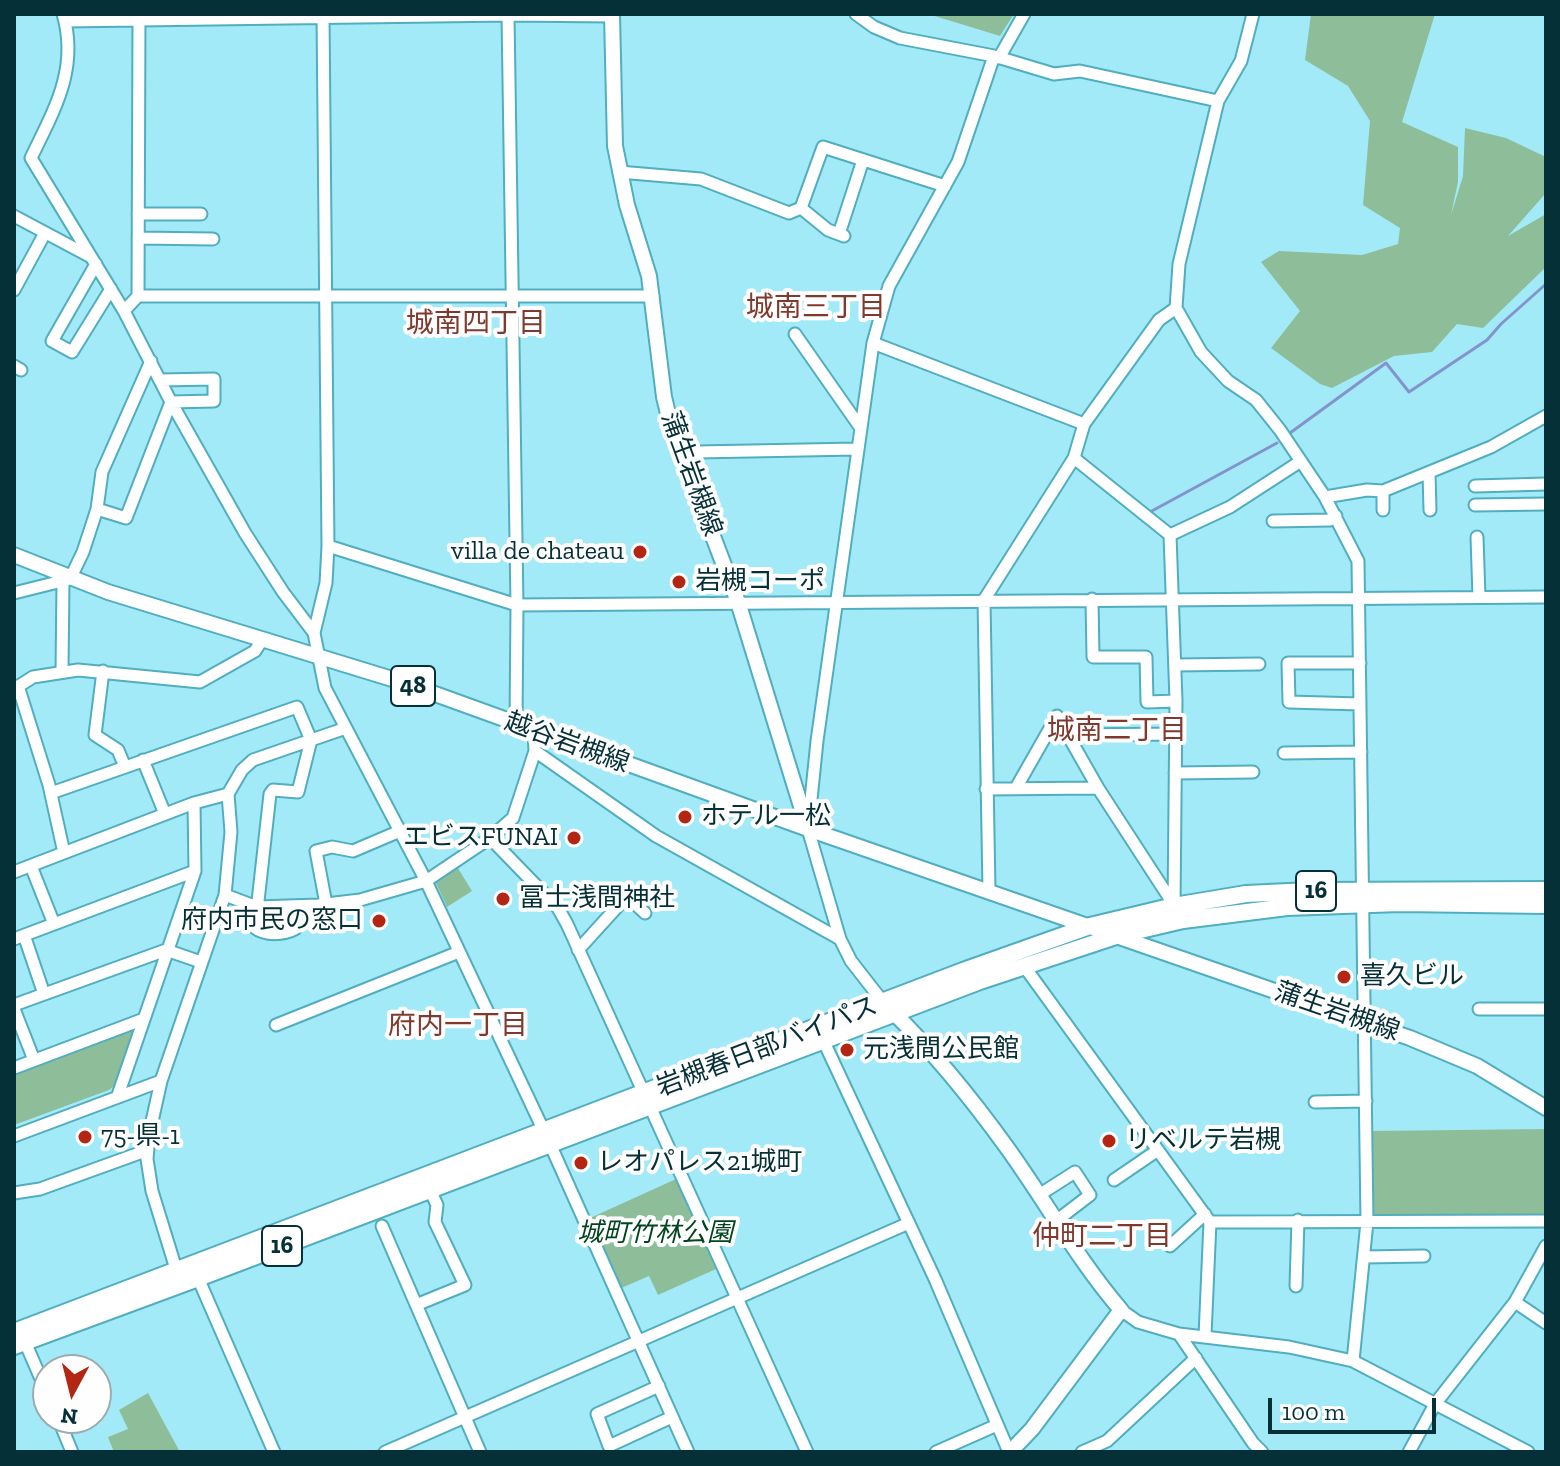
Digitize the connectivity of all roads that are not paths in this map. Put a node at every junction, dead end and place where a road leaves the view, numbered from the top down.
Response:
1 (856, 14) edge
2 (1024, 14) edge
3 (1253, 14) edge
4 (508, 15) edge
5 (612, 15) edge
6 (323, 16) edge
7 (139, 17) edge
8 (64, 18) edge
9 (996, 57) junction
10 (1218, 101) junction
11 (863, 160) junction
12 (619, 172) junction
13 (945, 186) junction
14 (801, 208) junction
15 (138, 214) junction
16 (201, 214) dead end
17 (14, 216) edge
18 (45, 233) junction
19 (138, 238) junction
20 (213, 239) dead end
21 (94, 261) junction
22 (111, 289) junction
23 (14, 290) edge
24 (514, 294) junction
25 (138, 296) junction
26 (325, 296) junction
27 (653, 296) junction
28 (1176, 308) junction
29 (124, 311) junction
30 (795, 334) dead end
31 (873, 343) junction
32 (151, 361) junction
33 (160, 380) junction
34 (171, 402) junction
35 (1546, 416) edge
36 (1084, 424) junction
37 (860, 427) junction
38 (857, 449) junction
39 (681, 457) junction
40 (1074, 458) junction
41 (1301, 461) junction
42 (1429, 473) junction
43 (1546, 484) edge
44 (1475, 486) dead end
45 (1383, 491) junction
46 (1325, 497) junction
47 (1546, 504) edge
48 (1475, 505) dead end
49 (97, 509) junction
50 (1383, 510) dead end
51 (1430, 510) dead end
52 (1336, 516) junction
53 (1273, 521) dead end
54 (1170, 535) junction
55 (1477, 537) dead end
56 (328, 546) junction
57 (14, 555) edge
58 (66, 580) junction
59 (14, 593) edge
60 (1360, 597) junction
61 (1479, 597) junction
62 (1546, 597) edge
63 (1092, 599) junction
64 (1172, 599) junction
65 (984, 600) junction
66 (738, 602) junction
67 (837, 602) junction
68 (517, 605) junction
69 (314, 633) junction
70 (262, 640) junction
71 (321, 657) junction
72 (1360, 663) junction
73 (1259, 664) dead end
74 (1175, 665) junction
75 (62, 671) junction
76 (103, 671) junction
77 (16, 688) edge
78 (1176, 701) junction
79 (1360, 704) junction
80 (516, 724) junction
81 (346, 728) junction
82 (534, 732) junction
83 (1175, 734) junction
84 (1068, 735) junction
85 (311, 740) junction
86 (535, 751) junction
87 (1361, 752) junction
88 (1284, 753) dead end
89 (143, 760) junction
90 (125, 767) junction
91 (1253, 772) dead end
92 (1175, 773) junction
93 (1016, 788) junction
94 (1098, 788) junction
95 (986, 789) junction
96 (51, 793) junction
97 (228, 794) junction
98 (194, 803) junction
99 (165, 814) junction
100 (808, 829) junction
101 (400, 831) junction
102 (490, 838) junction
103 (64, 853) junction
104 (31, 866) junction
105 (195, 871) junction
106 (14, 872) edge
107 (426, 881) junction
108 (1546, 890) edge
109 (989, 891) junction
110 (225, 895) junction
111 (1361, 897) junction
112 (326, 904) junction
113 (1546, 905) edge
114 (298, 906) junction
115 (1174, 906) junction
116 (257, 907) junction
117 (645, 913) dead end
118 (54, 924) junction
119 (1090, 926) junction
120 (1119, 935) junction
121 (19, 937) edge
122 (840, 939) junction
123 (166, 950) junction
124 (578, 950) junction
125 (459, 952) junction
126 (201, 962) junction
127 (1024, 966) junction
128 (44, 994) junction
129 (14, 1007) edge
130 (889, 1008) junction
131 (1479, 1009) dead end
132 (1546, 1009) edge
133 (144, 1019) junction
134 (1364, 1022) junction
135 (276, 1025) dead end
136 (824, 1042) junction
137 (34, 1060) junction
138 (14, 1068) edge
139 (161, 1081) junction
140 (118, 1095) junction
141 (648, 1100) junction
142 (1366, 1101) junction
143 (1315, 1102) dead end
144 (1546, 1108) edge
145 (14, 1136) edge
146 (547, 1138) junction
147 (148, 1150) junction
148 (1158, 1150) junction
149 (1114, 1180) dead end
150 (430, 1190) junction
151 (14, 1193) edge
152 (1039, 1195) junction
153 (1208, 1218) junction
154 (1298, 1220) junction
155 (1056, 1221) junction
156 (1546, 1221) edge
157 (1367, 1222) junction
158 (909, 1223) junction
159 (382, 1226) dead end
160 (1170, 1246) dead end
161 (1546, 1246) edge
162 (1424, 1256) dead end
163 (1364, 1257) junction
164 (176, 1269) junction
165 (198, 1278) junction
166 (1296, 1286) dead end
167 (739, 1298) junction
168 (1515, 1302) junction
169 (416, 1305) junction
170 (1121, 1310) junction
171 (1527, 1310) junction
172 (1546, 1310) edge
173 (1546, 1323) edge
174 (1179, 1334) junction
175 (1205, 1336) junction
176 (18, 1340) edge
177 (640, 1343) junction
178 (1196, 1358) junction
179 (1353, 1361) junction
180 (32, 1366) edge
181 (659, 1386) junction
182 (1435, 1404) junction
183 (672, 1417) junction
184 (465, 1418) junction
185 (997, 1425) junction
186 (274, 1452) edge
187 (385, 1452) edge
188 (480, 1452) edge
189 (688, 1452) edge
190 (807, 1452) edge
191 (936, 1452) edge
192 (1010, 1452) edge
193 (1082, 1452) edge
194 (1262, 1452) edge
195 (1409, 1452) edge
196 (1528, 1452) edge

1 - 9 street
2 - 9 street
3 - 10 street
4 - 5 street
4 - 6 street
4 - 24 street
5 - 12 main road, 蒲生岩槻線
6 - 7 street
6 - 26 street
7 - 8 street
7 - 15 street
8 - 21 street
9 - 10 street
9 - 13 street
10 - 28 street
11 - 13 street
11 - 14 street
11 - 14 street
12 - 14 street
12 - 27 main road, 蒲生岩槻線
13 - 31 street
15 - 16 street
15 - 19 street
17 - 18 street
18 - 21 street
18 - 23 street
19 - 20 street
19 - 25 street
21 - 22 street
21 - 22 street
22 - 29 street
24 - 26 street
24 - 27 street
24 - 68 street
25 - 26 street
25 - 29 street
26 - 56 street
27 - 39 main road, 蒲生岩槻線
28 - 36 street
28 - 41 street
29 - 32 street
30 - 37 street
31 - 36 street
31 - 37 street
32 - 33 street
32 - 49 street
33 - 34 street
33 - 34 street
34 - 49 street
34 - 69 street
35 - 42 street
36 - 40 street
37 - 38 street
38 - 39 street
38 - 67 street
39 - 66 main road, 蒲生岩槻線
40 - 54 street
40 - 65 street
41 - 46 street
41 - 54 street
42 - 45 street
42 - 51 street
43 - 44 street
45 - 46 street
45 - 50 street
46 - 52 street
47 - 48 street
49 - 58 street
52 - 53 street
52 - 60 street
54 - 64 street
55 - 61 street
56 - 68 street
56 - 69 street
57 - 58 main road, 越谷岩槻線 / 48
58 - 59 street
58 - 70 main road, 越谷岩槻線 / 48
58 - 75 street
60 - 61 street
60 - 64 street
60 - 72 street
61 - 62 street
63 - 64 street
63 - 65 street
63 - 78 street
64 - 74 street
65 - 67 street
65 - 95 street
66 - 67 street
66 - 68 street
66 - 100 main road, 蒲生岩槻線
67 - 100 street
68 - 80 street
69 - 71 street
70 - 71 main road, 越谷岩槻線 / 48
70 - 76 street
71 - 80 main road, 越谷岩槻線 / 48
71 - 81 street
72 - 79 street
72 - 79 street
73 - 74 street
74 - 78 street
75 - 76 street
75 - 77 street
76 - 90 street
77 - 96 street
78 - 83 street
79 - 87 street
80 - 82 main road, 越谷岩槻線 / 48
81 - 85 street
81 - 101 street
82 - 86 street
82 - 100 main road, 越谷岩槻線 / 48
83 - 84 street
83 - 92 street
84 - 93 street
84 - 94 street
85 - 89 street
85 - 97 street
85 - 116 street
86 - 102 street
86 - 122 street
87 - 88 street
87 - 111 street
89 - 90 street
89 - 99 street
90 - 96 street
91 - 92 street
92 - 115 street
93 - 94 street
93 - 95 street
94 - 115 street
95 - 109 street
96 - 103 street
97 - 98 street
97 - 110 street
98 - 99 street
98 - 105 street
99 - 103 street
100 - 109 main road, 越谷岩槻線 / 48
100 - 122 street
101 - 107 street
101 - 112 street
102 - 107 street
102 - 124 street
103 - 104 street
104 - 106 street
104 - 118 street
105 - 118 street
105 - 123 street
107 - 112 street
107 - 125 street
108 - 111 highway, 岩槻春日部バイパス / 16
109 - 119 main road, 越谷岩槻線 / 48
110 - 116 street
110 - 126 street
111 - 113 highway, 岩槻春日部バイパス / 16
111 - 115 highway, 岩槻春日部バイパス / 16
111 - 120 highway, 岩槻春日部バイパス / 16
111 - 134 street
112 - 114 street
114 - 116 street
114 - 116 street
115 - 119 highway, 岩槻春日部バイパス / 16
117 - 124 street
118 - 121 street
119 - 120 main road, 越谷岩槻線 / 48
119 - 130 highway, 岩槻春日部バイパス / 16
120 - 127 highway, 岩槻春日部バイパス / 16
120 - 134 main road, 蒲生岩槻線
121 - 128 street
122 - 130 street
123 - 126 street
123 - 128 street
123 - 133 street
124 - 141 street
125 - 135 street
125 - 146 street
126 - 139 street
127 - 130 highway, 岩槻春日部バイパス / 16
127 - 148 street
128 - 129 street
129 - 137 street
130 - 136 highway, 岩槻春日部バイパス / 16
130 - 141 highway, 岩槻春日部バイパス / 16
130 - 152 main road
131 - 132 street
133 - 137 street
133 - 140 street
134 - 142 street
134 - 144 main road, 蒲生岩槻線
136 - 141 highway, 岩槻春日部バイパス / 16
136 - 158 street
137 - 138 street
139 - 140 street
139 - 147 street
140 - 145 street
141 - 146 highway, 岩槻春日部バイパス / 16
141 - 167 street
142 - 143 street
142 - 157 street
146 - 150 highway, 岩槻春日部バイパス / 16
146 - 164 highway, 岩槻春日部バイパス / 16
146 - 177 street
147 - 151 street
147 - 164 street
148 - 149 street
148 - 153 street
150 - 165 highway, 岩槻春日部バイパス / 16
150 - 169 street
152 - 155 main road
152 - 155 street
153 - 154 street
153 - 160 street
153 - 175 street
154 - 157 street
154 - 166 street
155 - 170 main road
156 - 157 street
157 - 163 street
158 - 167 street
158 - 185 street
159 - 169 street
161 - 168 street
162 - 163 street
163 - 179 street
164 - 176 highway, 岩槻春日部バイパス / 16
165 - 176 highway, 岩槻春日部バイパス / 16
165 - 186 street
167 - 177 street
167 - 190 street
168 - 171 street
168 - 182 street
169 - 184 street
170 - 174 street
170 - 192 main road
171 - 172 street
171 - 173 street
174 - 175 street
174 - 178 street
175 - 179 street
176 - 180 street
177 - 181 street
177 - 184 street
178 - 193 street
178 - 194 street
179 - 182 street
181 - 183 street
181 - 183 street
182 - 195 street
182 - 196 street
183 - 189 street
184 - 187 street
184 - 188 street
185 - 191 street
185 - 192 street

